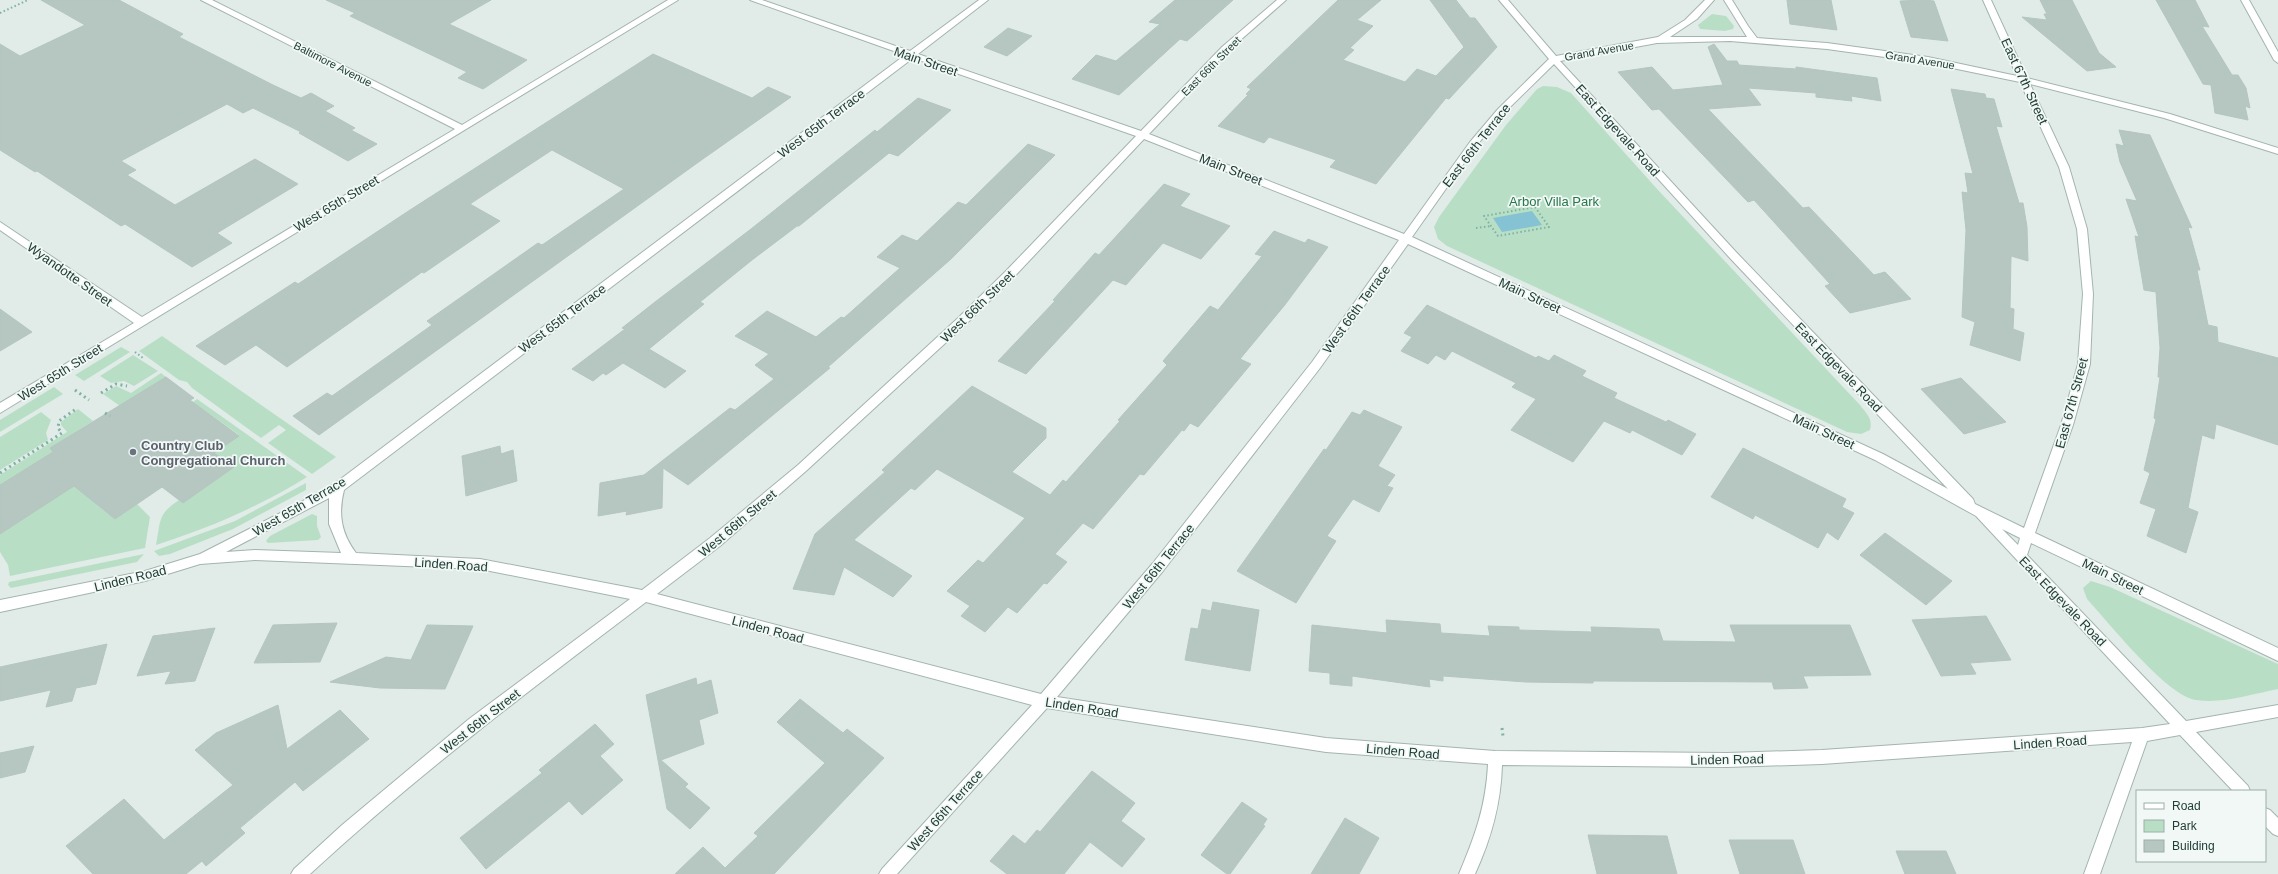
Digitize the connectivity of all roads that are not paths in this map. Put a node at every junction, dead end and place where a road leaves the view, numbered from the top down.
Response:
1 (205, 0) edge
2 (674, 0) edge
3 (754, 0) edge
4 (984, 0) edge
5 (1282, 0) edge
6 (1504, 0) edge
7 (1710, 0) edge
8 (1728, 0) edge
9 (1987, 0) edge
10 (2245, 0) edge
11 (1754, 39) junction
12 (1657, 40) junction
13 (910, 55) junction
14 (1554, 59) junction
15 (2278, 60) edge
16 (2025, 80) junction
17 (461, 128) junction
18 (1143, 135) junction
19 (2278, 151) edge
20 (0, 225) edge
21 (1406, 239) junction
22 (141, 322) junction
23 (0, 409) edge
24 (338, 487) junction
25 (1977, 511) junction
26 (2028, 535) junction
27 (2020, 556) junction
28 (352, 558) junction
29 (200, 559) junction
30 (644, 596) junction
31 (0, 606) edge
32 (2278, 655) edge
33 (1042, 701) junction
34 (2278, 711) edge
35 (2182, 727) junction
36 (2142, 735) junction
37 (1495, 758) junction
38 (2242, 790) edge
39 (2266, 816) edge
40 (2278, 828) edge
41 (299, 874) edge
42 (887, 874) edge
43 (1467, 874) edge
44 (2092, 874) edge

1 - 17 street, Baltimore Avenue
2 - 17 street, West 65th Street
3 - 13 street, Main Street
4 - 13 street, West 65th Terrace
5 - 18 street, East 66th Street
6 - 14 street, East Edgevale Road
7 - 12 street
8 - 11 street
9 - 16 street, East 67th Street
10 - 15 street
11 - 12 street, Grand Avenue
11 - 16 street, Grand Avenue
12 - 14 street, Grand Avenue
13 - 18 street, Main Street
13 - 24 street, West 65th Terrace
14 - 21 street, East 66th Terrace
14 - 25 street, East Edgevale Road
16 - 19 street, Grand Avenue
16 - 26 street, East 67th Street
17 - 22 street, West 65th Street
18 - 21 street, Main Street
18 - 30 street, West 66th Street
20 - 22 street, Wyandotte Street
21 - 25 street, Main Street
21 - 33 street, West 66th Terrace
22 - 23 street, West 65th Street
24 - 28 street
24 - 29 street, West 65th Terrace
25 - 26 street, Main Street
25 - 27 street, East Edgevale Road
26 - 27 street, East 67th Street
26 - 32 street, Main Street
27 - 35 street, East Edgevale Road
28 - 29 street, Linden Road
28 - 30 street, Linden Road
29 - 31 street, Linden Road
30 - 33 street, Linden Road
30 - 41 street, West 66th Street
33 - 37 street, Linden Road
33 - 42 street, West 66th Terrace
34 - 35 street, Linden Road
35 - 36 street, Linden Road
35 - 38 street, East Edgevale Road
36 - 37 street, Linden Road
36 - 44 street
37 - 43 street
39 - 40 street

